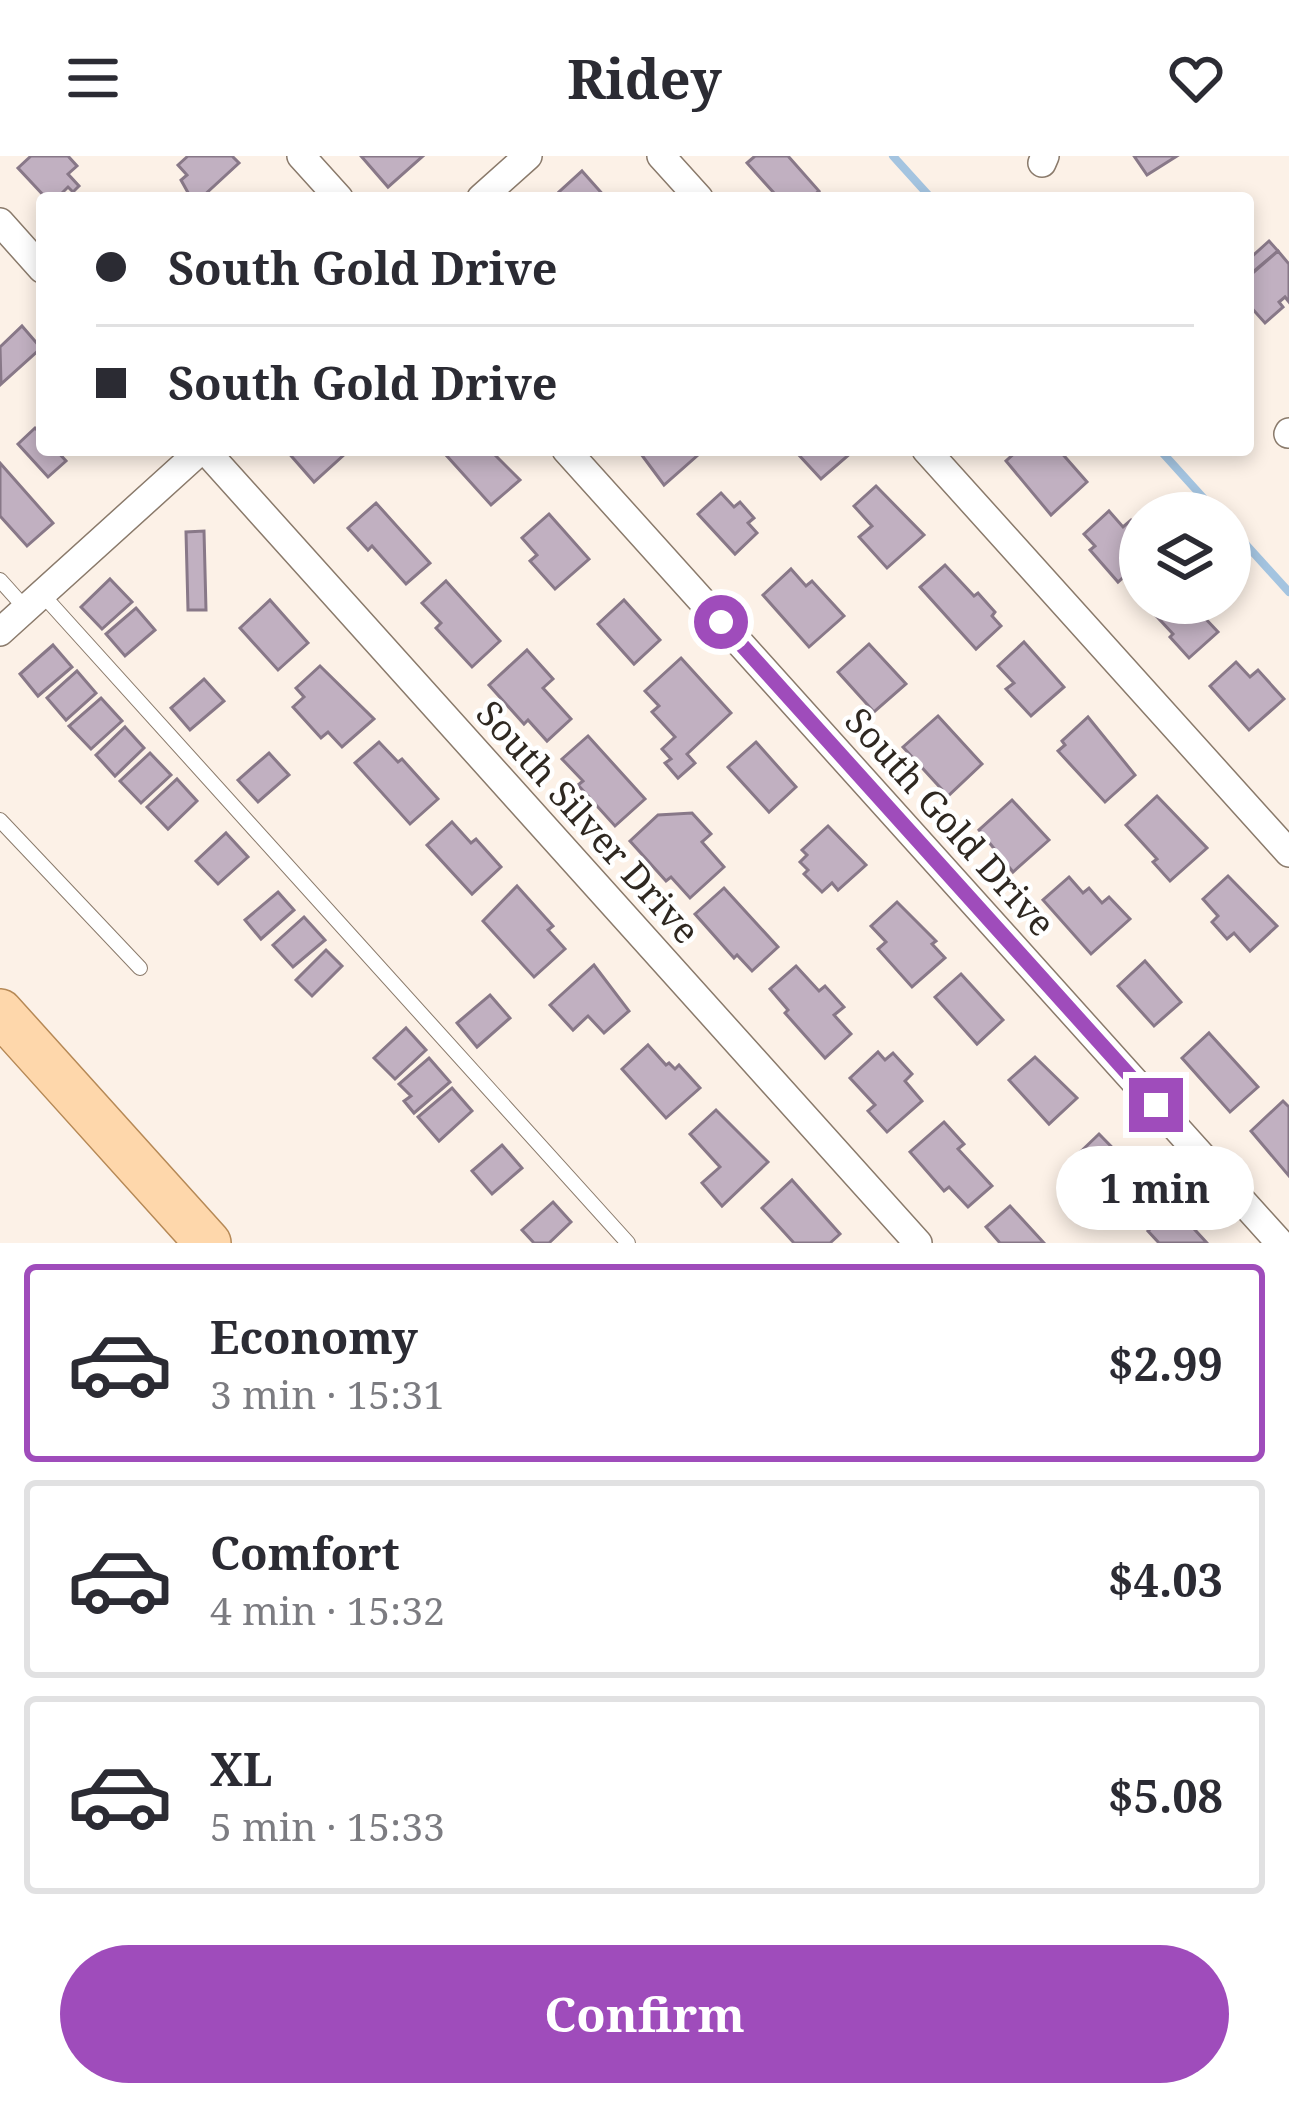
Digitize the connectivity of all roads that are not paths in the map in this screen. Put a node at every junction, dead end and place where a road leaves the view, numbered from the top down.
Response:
1 (301, 156) edge
2 (528, 156) edge
3 (662, 156) edge
4 (334, 192) edge
5 (488, 192) edge
6 (694, 192) edge
7 (0, 222) edge
8 (36, 262) edge
9 (196, 456) edge
10 (208, 456) edge
11 (571, 456) edge
12 (931, 456) edge
13 (0, 580) edge
14 (34, 601) junction
15 (0, 632) edge
16 (0, 820) edge
17 (1289, 853) edge
18 (140, 968) dead end
19 (0, 1012) edge
20 (208, 1243) edge
21 (628, 1243) edge
22 (918, 1243) edge
23 (1280, 1243) edge

1 - 4 street
2 - 5 street
3 - 6 street
7 - 8 street
9 - 14 street
10 - 22 street, South Silver Drive
11 - 23 street, South Gold Drive
12 - 17 street
13 - 14 lane
14 - 15 street
14 - 21 lane
16 - 18 lane
19 - 20 main road

